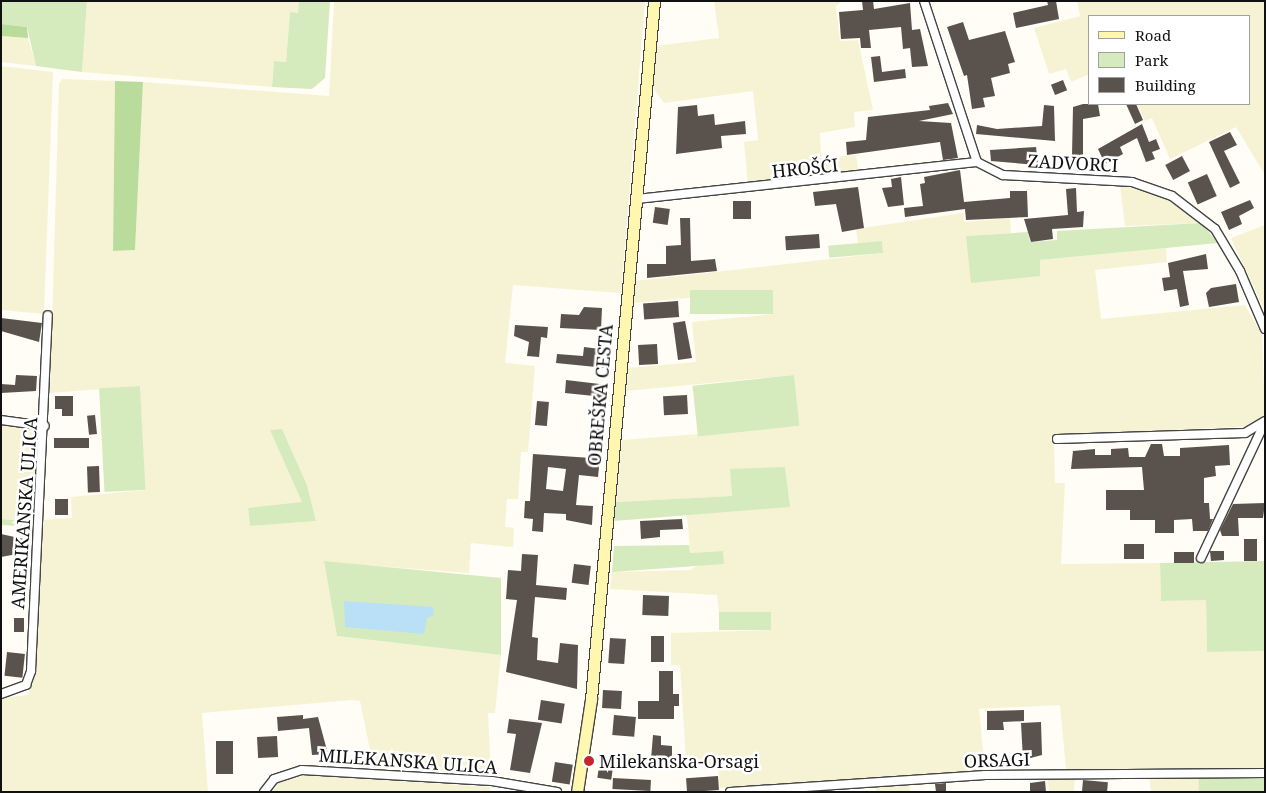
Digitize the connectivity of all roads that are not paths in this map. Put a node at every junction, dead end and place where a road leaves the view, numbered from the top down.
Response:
1 (654, 1) edge
2 (924, 1) edge
3 (977, 162) junction
4 (636, 199) junction
5 (48, 315) dead end
6 (1265, 329) edge
7 (1, 420) edge
8 (1265, 422) edge
9 (45, 426) junction
10 (1057, 439) dead end
11 (1201, 558) dead end
12 (1, 694) edge
13 (1265, 773) edge
14 (264, 792) edge
15 (557, 792) edge
16 (577, 792) edge
17 (730, 792) edge

1 - 4 main road, OBREŠKA CESTA
2 - 3 street
3 - 4 street, HROŠĆI
3 - 6 street, ZADVORCI
4 - 16 main road, OBREŠKA CESTA
5 - 9 street, AMERIKANSKA ULICA
7 - 9 street
8 - 10 street
8 - 11 street
9 - 12 street, AMERIKANSKA ULICA
13 - 17 street, ORSAGI
14 - 15 street, MILEKANSKA ULICA

